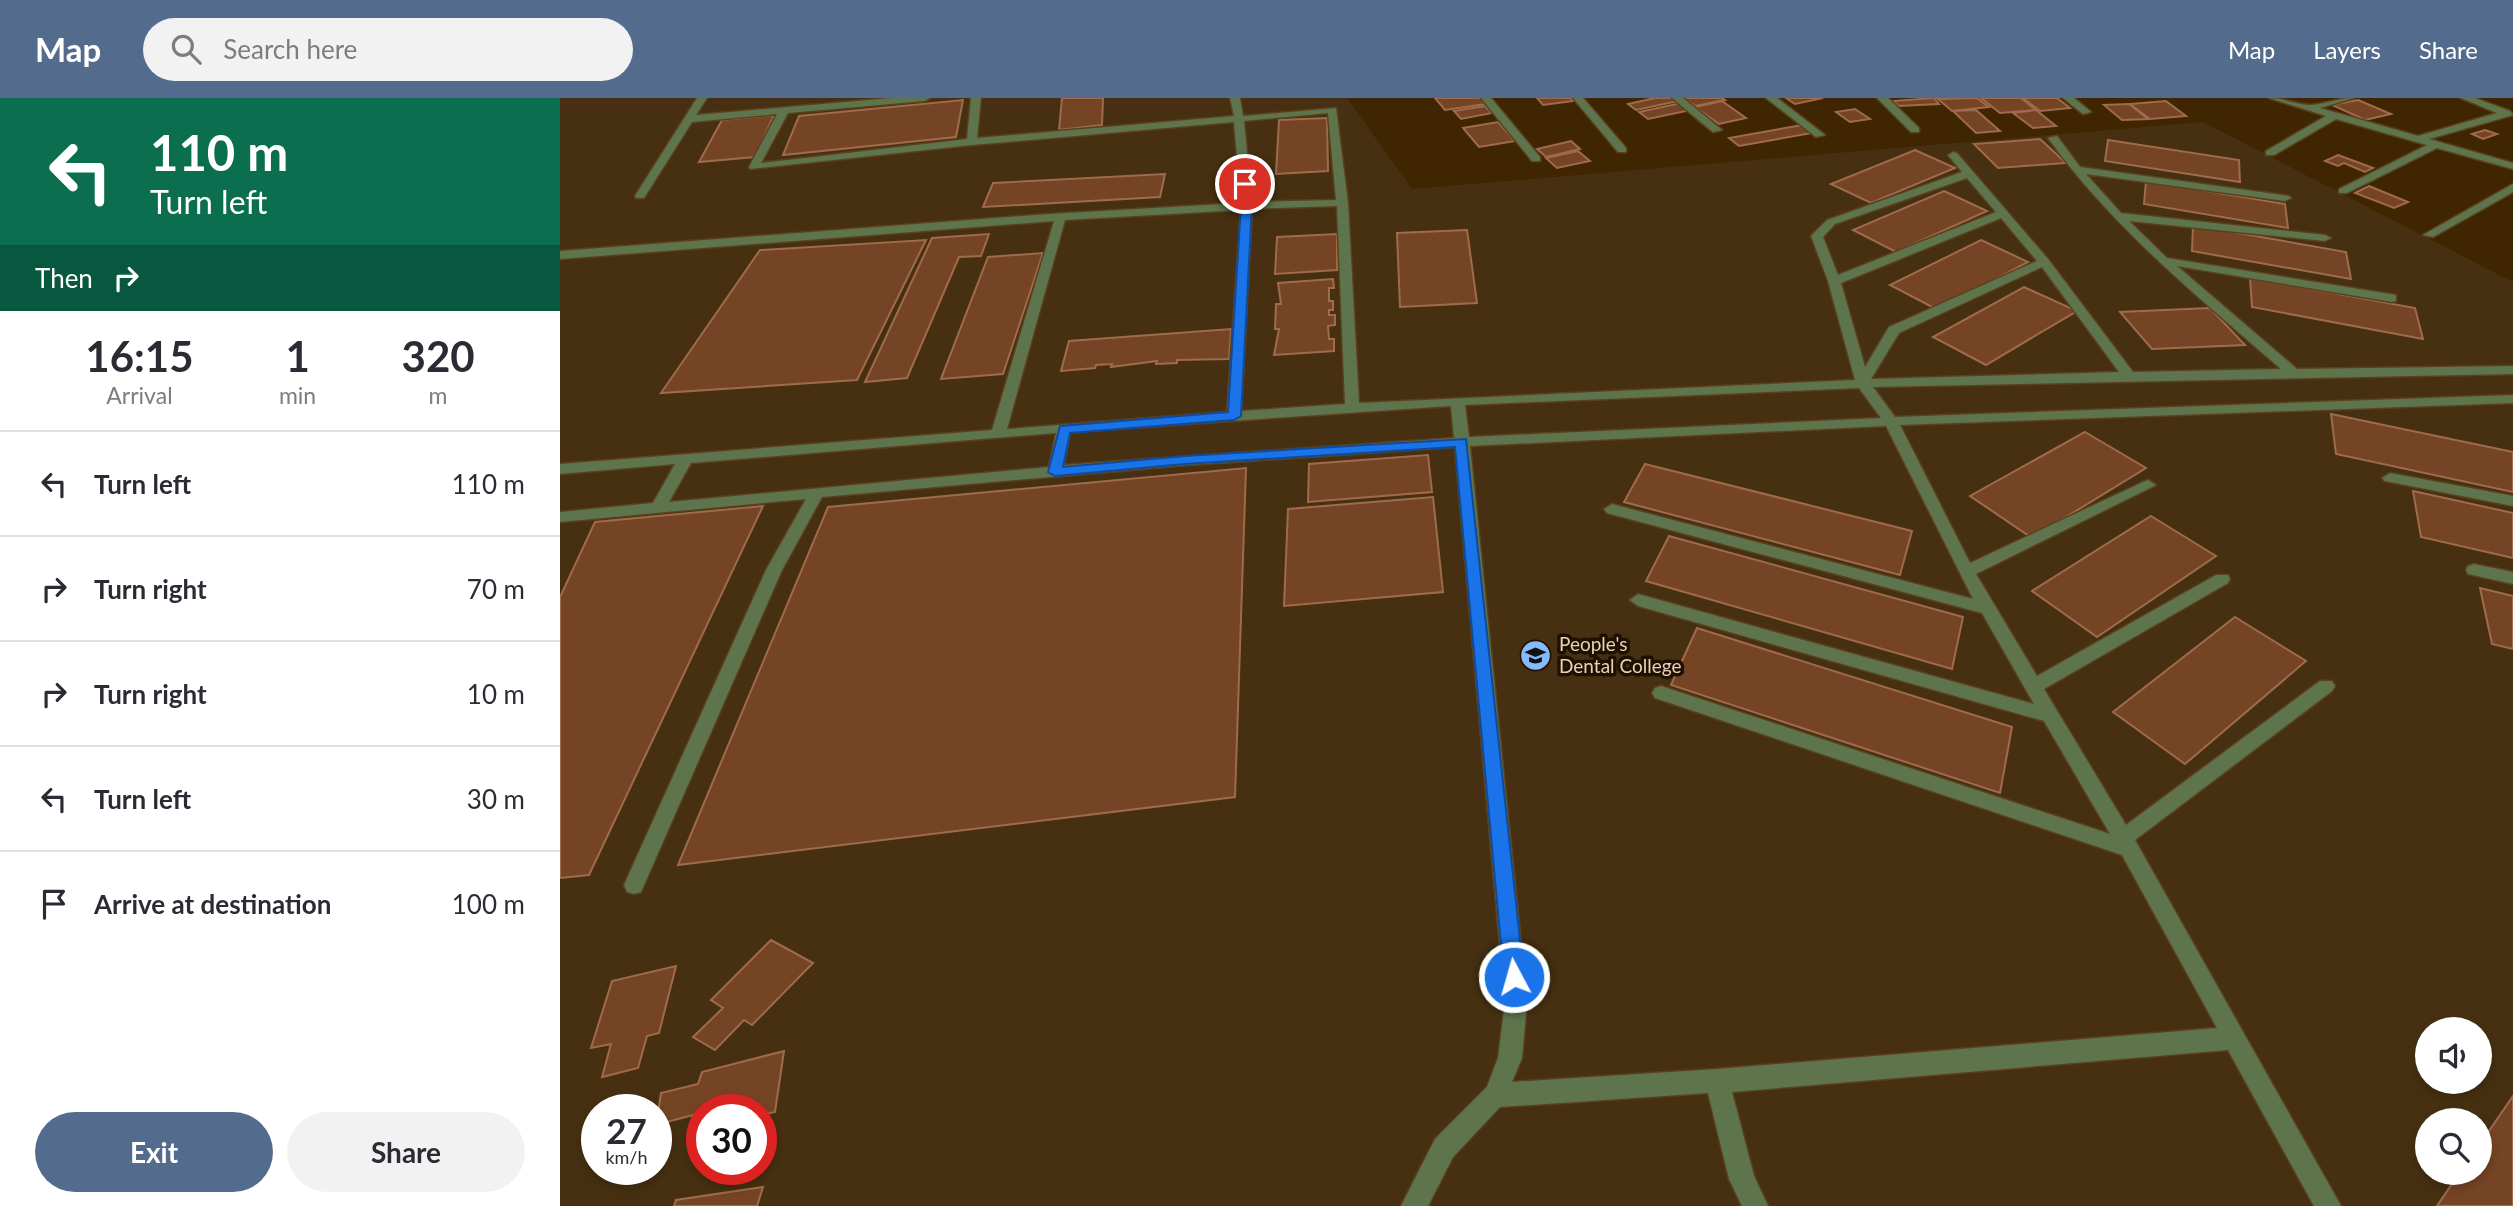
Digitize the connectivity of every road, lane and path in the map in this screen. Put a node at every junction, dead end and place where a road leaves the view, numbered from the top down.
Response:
1 (702, 98) edge
2 (925, 98) edge
3 (976, 98) edge
4 (1235, 98) edge
5 (1486, 98) edge
6 (1578, 98) edge
7 (1677, 98) edge
8 (1771, 98) edge
9 (1882, 98) edge
10 (2068, 98) edge
11 (2274, 98) edge
12 (2349, 98) edge
13 (2466, 98) edge
14 (2309, 108) junction
15 (784, 110) junction
16 (2085, 112) dead end
17 (2510, 114) edge
18 (2335, 115) junction
19 (689, 119) junction
20 (1238, 119) junction
21 (1717, 130) dead end
22 (1915, 130) dead end
23 (1820, 135) dead end
24 (2053, 138) dead end
25 (2417, 139) junction
26 (972, 142) junction
27 (2436, 144) junction
28 (1622, 150) dead end
29 (2270, 153) dead end
30 (1952, 155) dead end
31 (1536, 159) dead end
32 (2513, 166) edge
33 (2074, 169) junction
34 (1967, 174) junction
35 (2513, 187) edge
36 (2343, 191) dead end
37 (640, 197) dead end
38 (2286, 198) dead end
39 (1342, 203) junction
40 (1247, 205) junction
41 (2003, 214) junction
42 (2116, 215) junction
43 (1060, 218) junction
44 (2429, 235) dead end
45 (2325, 238) dead end
46 (560, 255) edge
47 (2168, 261) junction
48 (2044, 262) junction
49 (1834, 281) junction
50 (2392, 298) dead end
51 (2513, 370) edge
52 (2292, 372) junction
53 (2129, 376) junction
54 (1862, 382) junction
55 (2512, 400) edge
56 (1458, 402) junction
57 (1352, 409) junction
58 (1234, 416) junction
59 (1891, 421) junction
60 (1064, 429) junction
61 (998, 434) junction
62 (1461, 442) junction
63 (686, 459) junction
64 (560, 469) edge
65 (1055, 472) junction
66 (2390, 478) dead end
67 (2148, 485) dead end
68 (817, 492) junction
69 (2513, 501) edge
70 (658, 508) junction
71 (1612, 509) dead end
72 (560, 517) edge
73 (2474, 570) dead end
74 (1966, 572) junction
75 (2513, 578) edge
76 (2222, 579) dead end
77 (1638, 600) dead end
78 (1989, 609) junction
79 (2035, 686) junction
80 (2326, 686) dead end
81 (1661, 692) dead end
82 (2052, 716) junction
83 (2126, 843) junction
84 (634, 885) dead end
85 (2232, 1038) junction
86 (1717, 1081) junction
87 (1495, 1095) junction
88 (1414, 1206) edge
89 (1755, 1206) edge
90 (2328, 1206) edge

1 - 19 street
2 - 15 street
3 - 26 street
4 - 20 street
5 - 31 street
6 - 28 street
7 - 21 street
8 - 23 street
9 - 22 street
10 - 16 street
11 - 14 street
12 - 14 street
13 - 17 street
14 - 18 street
15 - 19 street
15 - 26 street
17 - 25 street
18 - 25 street
18 - 29 street
19 - 37 street
20 - 26 street
20 - 39 street
20 - 40 street
24 - 33 street
25 - 27 street
27 - 32 street
27 - 36 street
30 - 34 street
33 - 38 street
33 - 42 street
34 - 41 street
34 - 49 street
35 - 44 street
39 - 40 street
39 - 57 street
40 - 43 street
40 - 58 street
41 - 48 street
41 - 49 street
42 - 45 street
42 - 47 street
43 - 46 street
43 - 61 street
47 - 50 street
47 - 52 street
48 - 53 street
48 - 54 street
49 - 54 street
51 - 52 street
52 - 53 street
53 - 54 street
54 - 56 street
54 - 59 street
55 - 59 street
56 - 57 street
56 - 62 street
57 - 58 street
58 - 60 street
59 - 62 street
59 - 74 street
60 - 61 street
60 - 65 street
61 - 63 street
62 - 65 street
62 - 87 street
63 - 64 street
63 - 70 street
65 - 68 street
66 - 69 street
67 - 74 street
68 - 70 street
68 - 84 street
70 - 72 street
71 - 78 street
73 - 75 street
74 - 78 street
76 - 79 street
77 - 82 street
78 - 79 street
79 - 82 street
80 - 83 street
81 - 83 street
82 - 83 street
83 - 85 street
85 - 86 street
85 - 90 street
86 - 87 street
86 - 89 street
87 - 88 street

